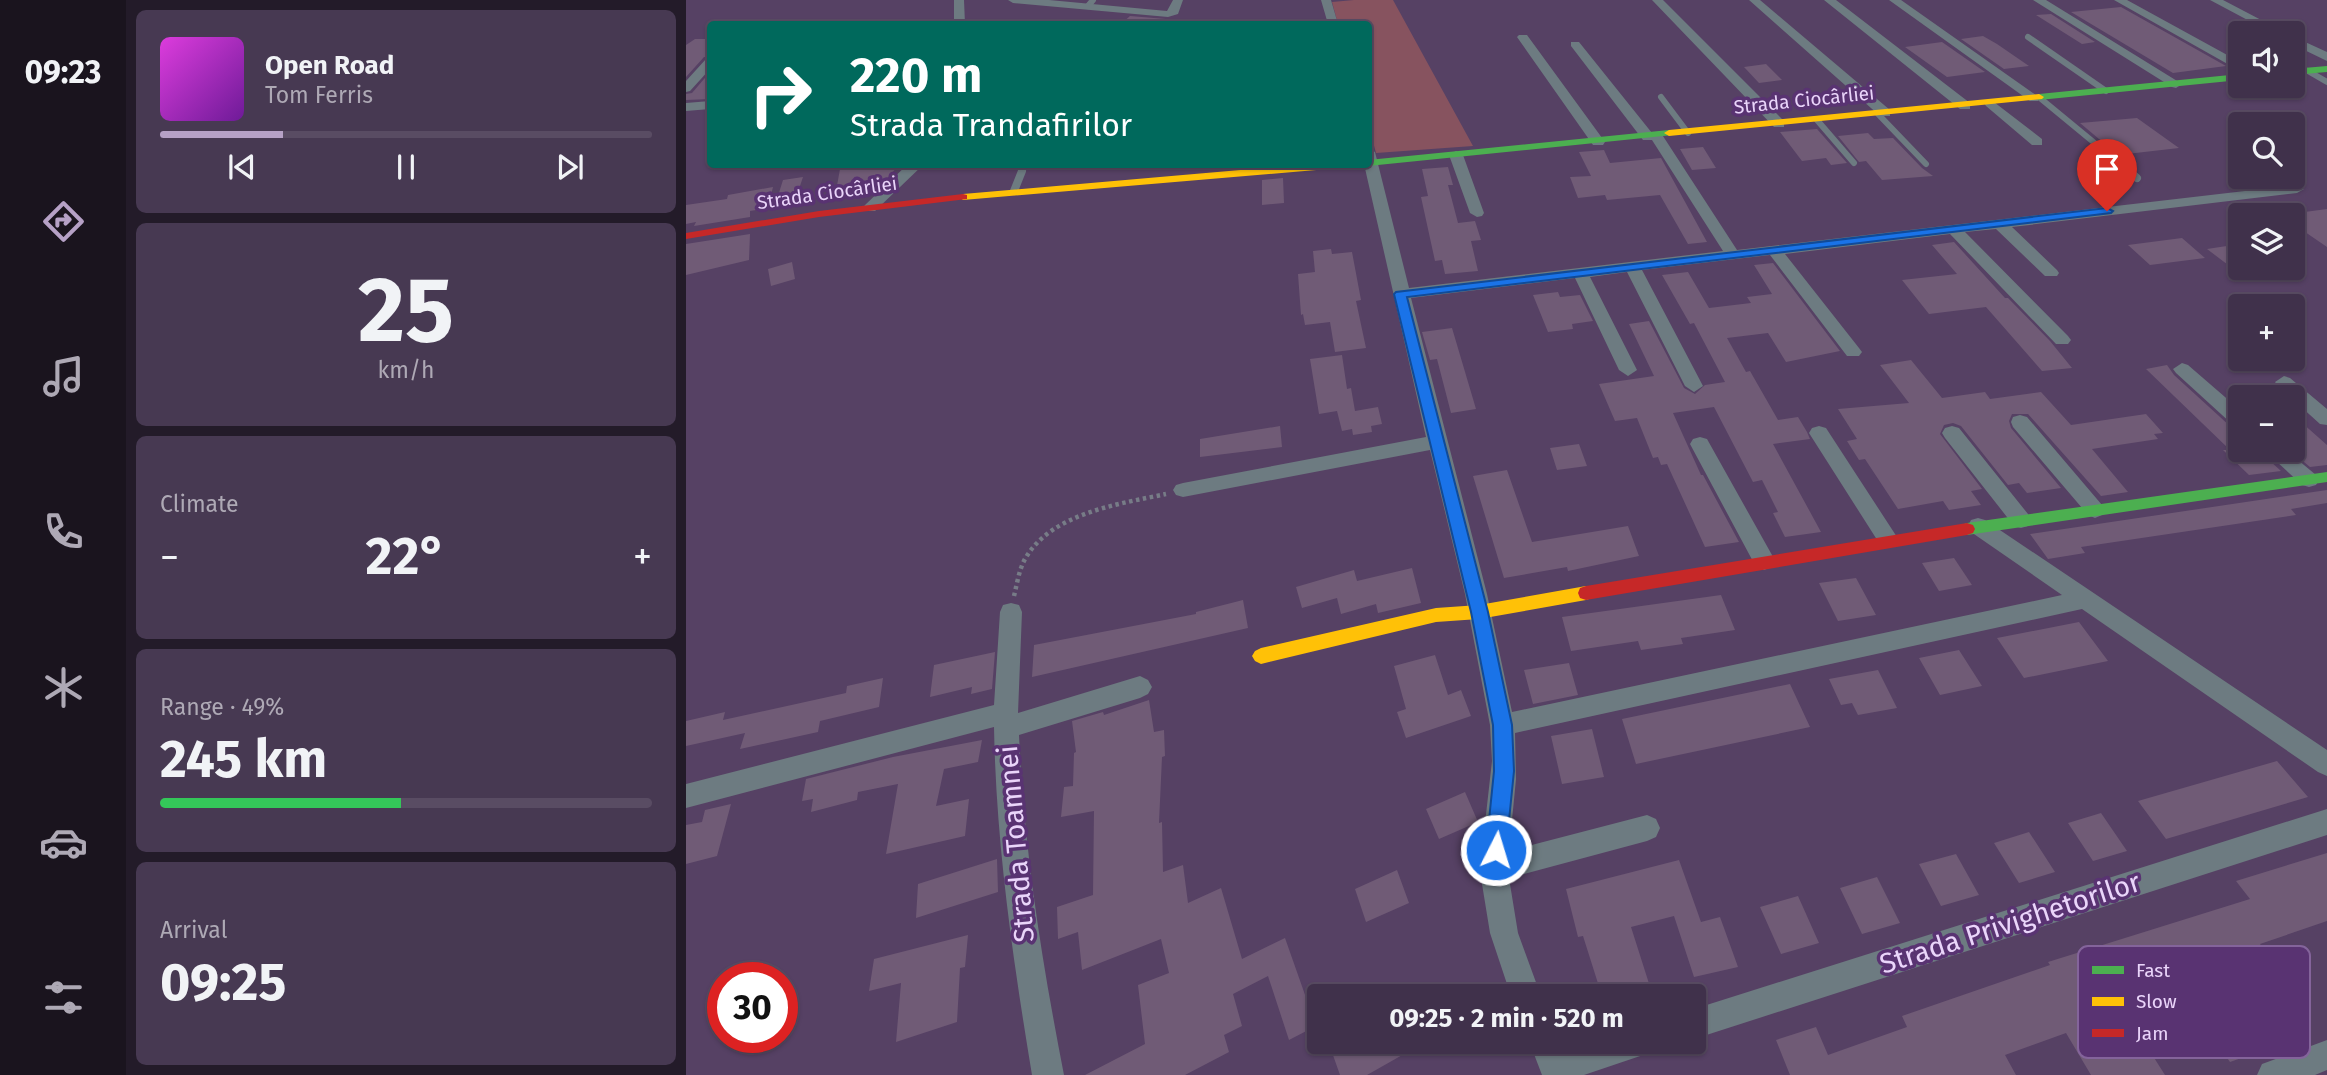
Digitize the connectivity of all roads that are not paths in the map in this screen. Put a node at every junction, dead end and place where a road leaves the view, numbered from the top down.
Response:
1 (959, 0) edge
2 (1013, 0) edge
3 (1178, 0) edge
4 (1326, 0) edge
5 (1657, 0) edge
6 (1754, 0) edge
7 (1829, 0) edge
8 (1894, 0) edge
9 (2038, 0) edge
10 (2119, 0) edge
11 (2215, 0) edge
12 (1090, 3) edge
13 (960, 21) edge
14 (1332, 21) edge
15 (2256, 21) edge
16 (1523, 37) dead end
17 (2028, 37) dead end
18 (1575, 44) dead end
19 (2305, 46) edge
20 (2327, 57) edge
21 (2228, 60) edge
22 (707, 65) edge
23 (2327, 69) edge
24 (2305, 71) edge
25 (2305, 73) edge
26 (2228, 78) edge
27 (2327, 82) edge
28 (2176, 84) junction
29 (686, 88) edge
30 (2106, 91) junction
31 (1661, 97) dead end
32 (2037, 98) junction
33 (1990, 103) junction
34 (707, 105) edge
35 (1965, 106) junction
36 (686, 107) edge
37 (1882, 114) junction
38 (1818, 120) junction
39 (1779, 124) junction
40 (1688, 133) junction
41 (1652, 137) junction
42 (1598, 142) junction
43 (2037, 142) dead end
44 (1457, 155) junction
45 (1372, 161) edge
46 (1854, 163) dead end
47 (1926, 164) dead end
48 (913, 168) edge
49 (1023, 168) edge
50 (1253, 168) edge
51 (1367, 168) edge
52 (2137, 177) dead end
53 (2297, 189) dead end
54 (1014, 191) junction
55 (870, 208) junction
56 (1476, 213) dead end
57 (1999, 223) junction
58 (1954, 229) junction
59 (686, 236) edge
60 (1774, 250) junction
61 (1733, 255) junction
62 (1632, 267) junction
63 (2051, 273) dead end
64 (1580, 274) junction
65 (1400, 294) junction
66 (2063, 340) dead end
67 (1853, 352) dead end
68 (2182, 369) dead end
69 (1628, 370) dead end
70 (2284, 382) dead end
71 (1694, 386) dead end
72 (2228, 409) edge
73 (2327, 419) edge
74 (2020, 422) dead end
75 (1819, 433) dead end
76 (1952, 433) dead end
77 (1437, 442) junction
78 (1700, 444) dead end
79 (2292, 462) edge
80 (2318, 479) edge
81 (1184, 490) road end
82 (2095, 510) junction
83 (2021, 520) junction
84 (1978, 526) junction
85 (1888, 540) junction
86 (1764, 561) junction
87 (2086, 599) junction
88 (1011, 612) road end
89 (1479, 612) junction
90 (1261, 656) dead end
91 (1140, 687) dead end
92 (1006, 720) junction
93 (1502, 725) junction
94 (2327, 764) edge
95 (686, 796) edge
96 (2327, 822) edge
97 (1647, 828) dead end
98 (1494, 868) junction
99 (1521, 984) edge
100 (1706, 1020) edge
101 (1586, 1054) edge
102 (2327, 1055) edge
103 (1552, 1062) edge
104 (1048, 1075) edge
105 (2273, 1075) edge

1 - 13 street
2 - 12 street
3 - 12 street
4 - 14 street
5 - 39 street
6 - 37 street
7 - 35 street
8 - 32 street
9 - 28 street
10 - 21 street
11 - 15 street
16 - 42 street
17 - 30 lane
18 - 41 street
19 - 20 street
22 - 29 street
23 - 24 street
25 - 27 lane
26 - 28 street, Strada Ciocârliei
28 - 30 street, Strada Ciocârliei
30 - 32 street, Strada Ciocârliei
31 - 40 lane
32 - 33 street, Strada Ciocârliei
32 - 52 lane
33 - 35 street, Strada Ciocârliei
33 - 43 street
34 - 36 street
35 - 37 street, Strada Ciocârliei
37 - 38 street, Strada Ciocârliei
37 - 47 lane
38 - 39 street, Strada Ciocârliei
38 - 46 lane
39 - 40 street, Strada Ciocârliei
40 - 41 street, Strada Ciocârliei
41 - 42 street, Strada Ciocârliei
41 - 61 street
42 - 44 street, Strada Ciocârliei
44 - 45 street, Strada Ciocârliei
44 - 56 street
48 - 55 street
49 - 54 lane
50 - 54 street, Strada Ciocârliei
51 - 65 street
53 - 57 street
54 - 55 street, Strada Ciocârliei
55 - 59 street, Strada Ciocârliei
57 - 58 street
57 - 63 street
58 - 60 street
58 - 66 street
60 - 61 street
60 - 67 street
61 - 62 street
62 - 64 street
62 - 71 street
64 - 65 street
64 - 69 street
65 - 77 street
68 - 72 street
70 - 73 street
74 - 82 street
75 - 85 street
76 - 83 street
77 - 81 street
77 - 89 street
78 - 86 street
79 - 80 street
80 - 82 street
82 - 83 street
83 - 84 street
84 - 85 street
84 - 87 street
85 - 86 street
86 - 89 street
87 - 93 street
87 - 94 street
88 - 92 street, Strada Toamnei
89 - 90 street
89 - 93 street
91 - 92 street
92 - 95 street
92 - 104 street, Strada Toamnei
93 - 98 street
96 - 100 street, Strada Privighetorilor
97 - 98 street
98 - 99 street
101 - 103 street
102 - 105 street

